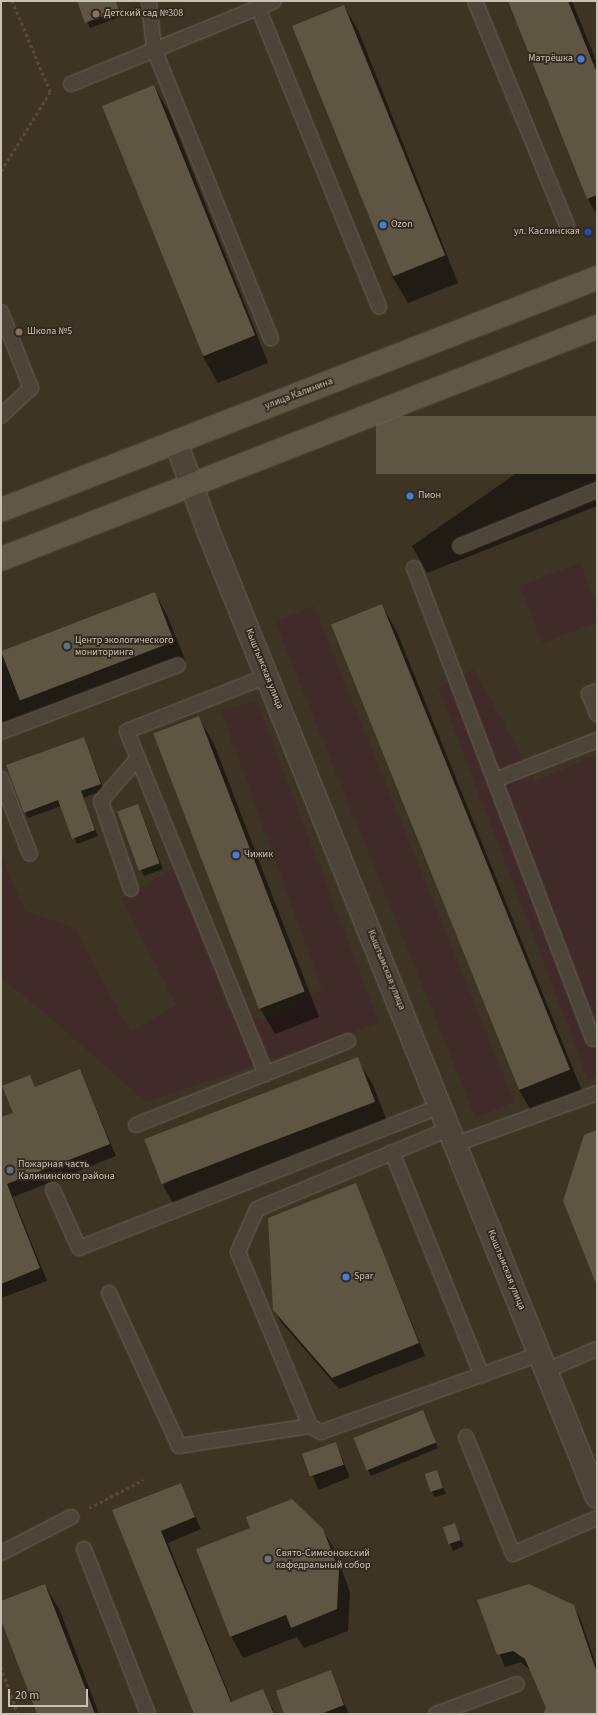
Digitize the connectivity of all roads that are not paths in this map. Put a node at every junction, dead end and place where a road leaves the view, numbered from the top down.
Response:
1 (148, 1) edge
2 (274, 1) edge
3 (475, 1) edge
4 (258, 8) junction
5 (154, 49) junction
6 (71, 84) dead end
7 (567, 225) dead end
8 (597, 278) edge
9 (379, 307) dead end
10 (1, 312) edge
11 (597, 327) edge
12 (271, 338) dead end
13 (1, 416) edge
14 (176, 442) junction
15 (191, 485) junction
16 (597, 490) edge
17 (1, 510) edge
18 (460, 546) dead end
19 (1, 559) edge
20 (414, 568) dead end
21 (178, 665) dead end
22 (267, 676) junction
23 (597, 691) edge
24 (597, 714) edge
25 (1, 732) edge
26 (597, 740) edge
27 (138, 758) junction
28 (1, 779) edge
29 (495, 780) junction
30 (30, 854) dead end
31 (131, 889) dead end
32 (593, 1039) dead end
33 (348, 1041) dead end
34 (266, 1074) junction
35 (597, 1093) edge
36 (441, 1106) junction
37 (136, 1126) dead end
38 (452, 1136) junction
39 (392, 1152) junction
40 (53, 1190) dead end
41 (109, 1293) dead end
42 (597, 1348) edge
43 (543, 1362) junction
44 (482, 1376) junction
45 (310, 1426) junction
46 (466, 1437) dead end
47 (597, 1497) edge
48 (71, 1517) road end
49 (597, 1518) edge
50 (84, 1549) dead end
51 (1, 1553) edge
52 (517, 1684) dead end
53 (148, 1714) edge
54 (436, 1714) edge

1 - 5 lane
2 - 4 lane
3 - 7 lane
4 - 5 lane
4 - 9 lane
5 - 6 lane
5 - 12 lane
8 - 14 main road, улица Калинина
10 - 13 lane
11 - 15 main road
14 - 15 street, Кыштымская улица
14 - 17 main road, улица Калинина
15 - 19 main road
15 - 22 street, Кыштымская улица
16 - 18 lane
20 - 29 lane
21 - 25 lane
22 - 27 lane
22 - 36 street, Кыштымская улица
23 - 24 lane
26 - 29 lane
27 - 31 lane
27 - 34 lane
28 - 30 lane
29 - 32 lane
33 - 34 lane
34 - 37 lane
35 - 38 lane
36 - 38 street, Кыштымская улица
36 - 40 lane
38 - 39 lane
38 - 43 street, Кыштымская улица
39 - 44 lane
39 - 45 lane
41 - 45 lane
42 - 43 lane
43 - 44 lane
43 - 47 street, Кыштымская улица
44 - 45 lane
46 - 49 lane
48 - 51 lane
50 - 53 lane
52 - 54 lane

